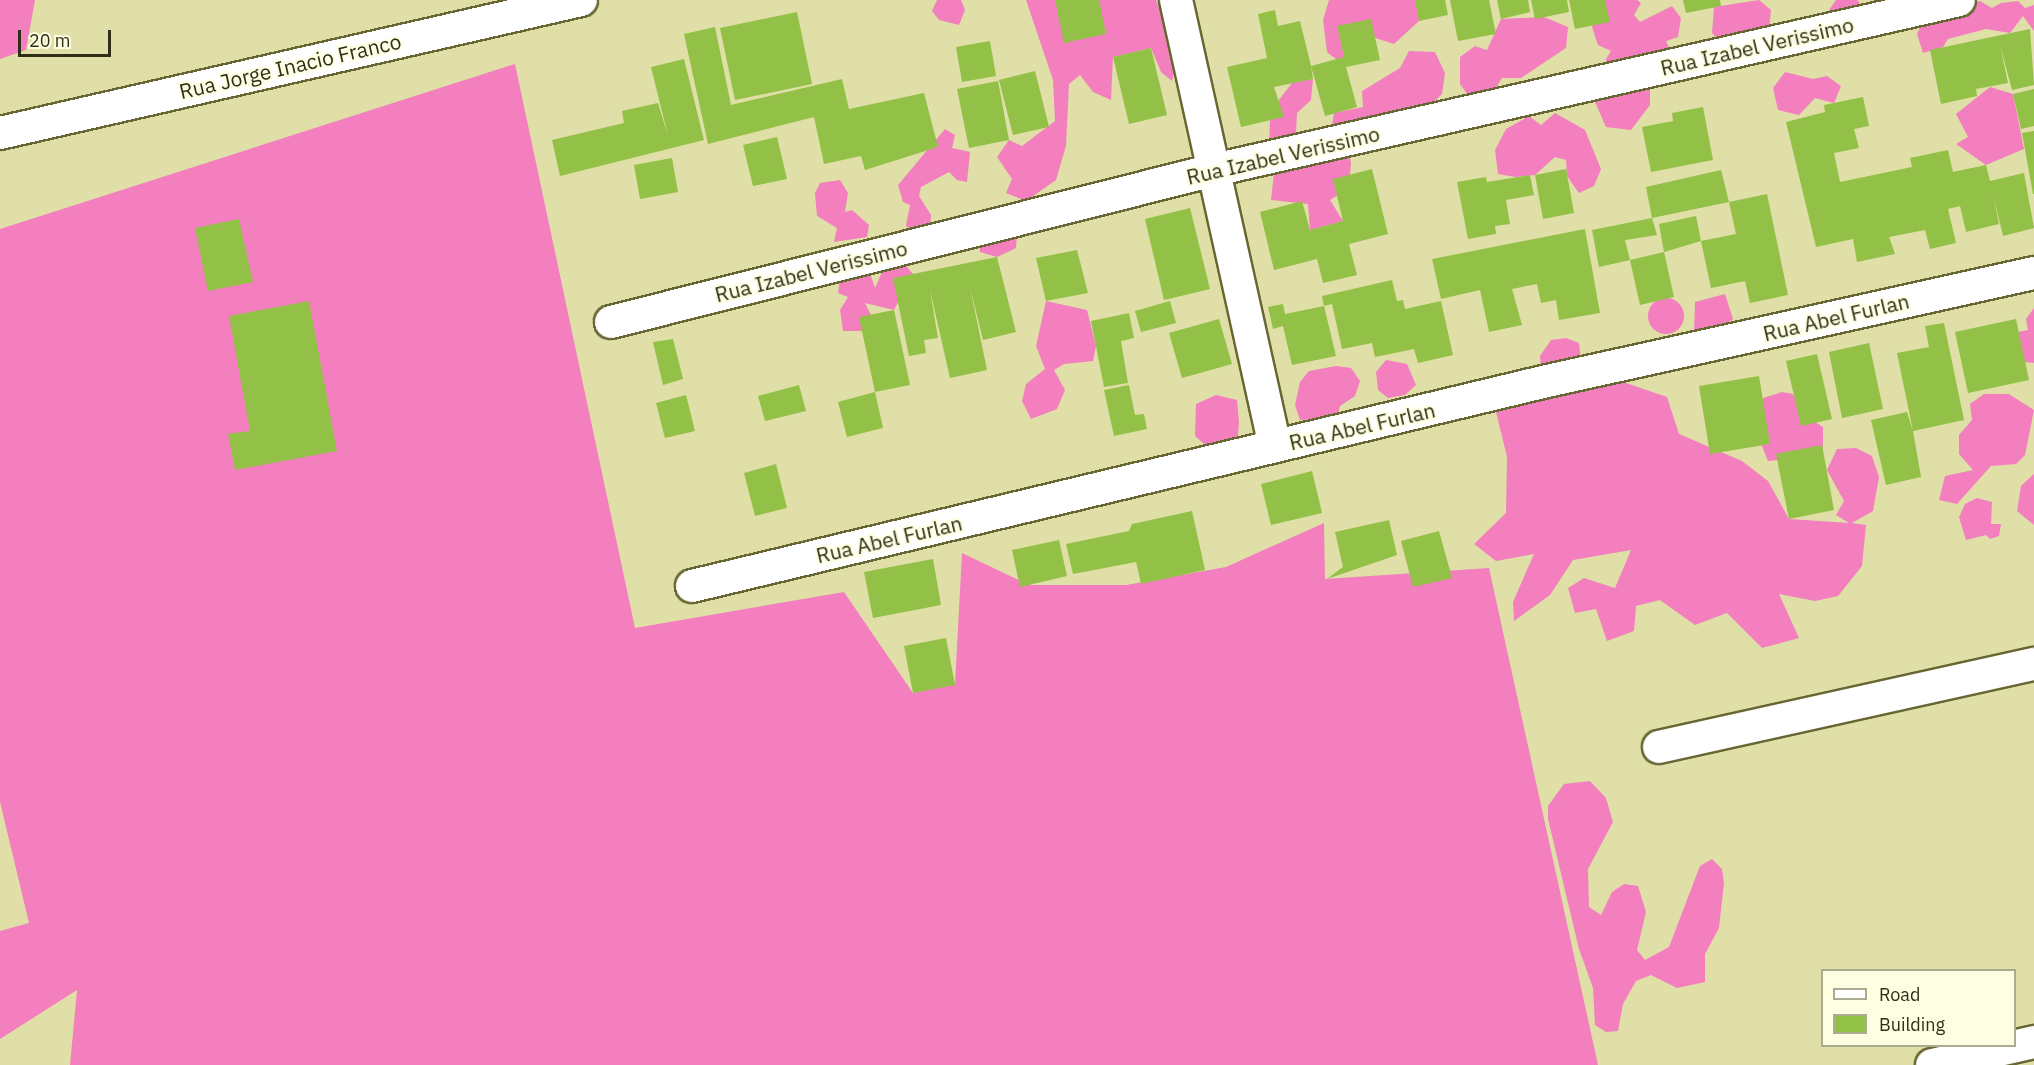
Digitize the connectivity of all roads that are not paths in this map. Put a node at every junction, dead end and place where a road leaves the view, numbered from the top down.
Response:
1 (581, 0) edge
2 (1176, 0) edge
3 (1959, 0) edge
4 (503, 8) edge
5 (0, 133) edge
6 (1214, 170) junction
7 (2034, 273) edge
8 (610, 322) dead end
9 (1275, 446) junction
10 (692, 586) dead end
11 (2034, 664) edge
12 (1659, 747) dead end
13 (2034, 1042) edge
14 (2016, 1046) edge
15 (2012, 1047) edge
16 (1932, 1065) edge

1 - 4 street, Rua Jorge Inacio Franco
2 - 6 street
3 - 6 street, Rua Izabel Verissimo
4 - 5 street, Rua Jorge Inacio Franco
6 - 8 street, Rua Izabel Verissimo
6 - 9 street
7 - 9 street, Rua Abel Furlan
9 - 10 street, Rua Abel Furlan
11 - 12 street
13 - 14 street
15 - 16 street

